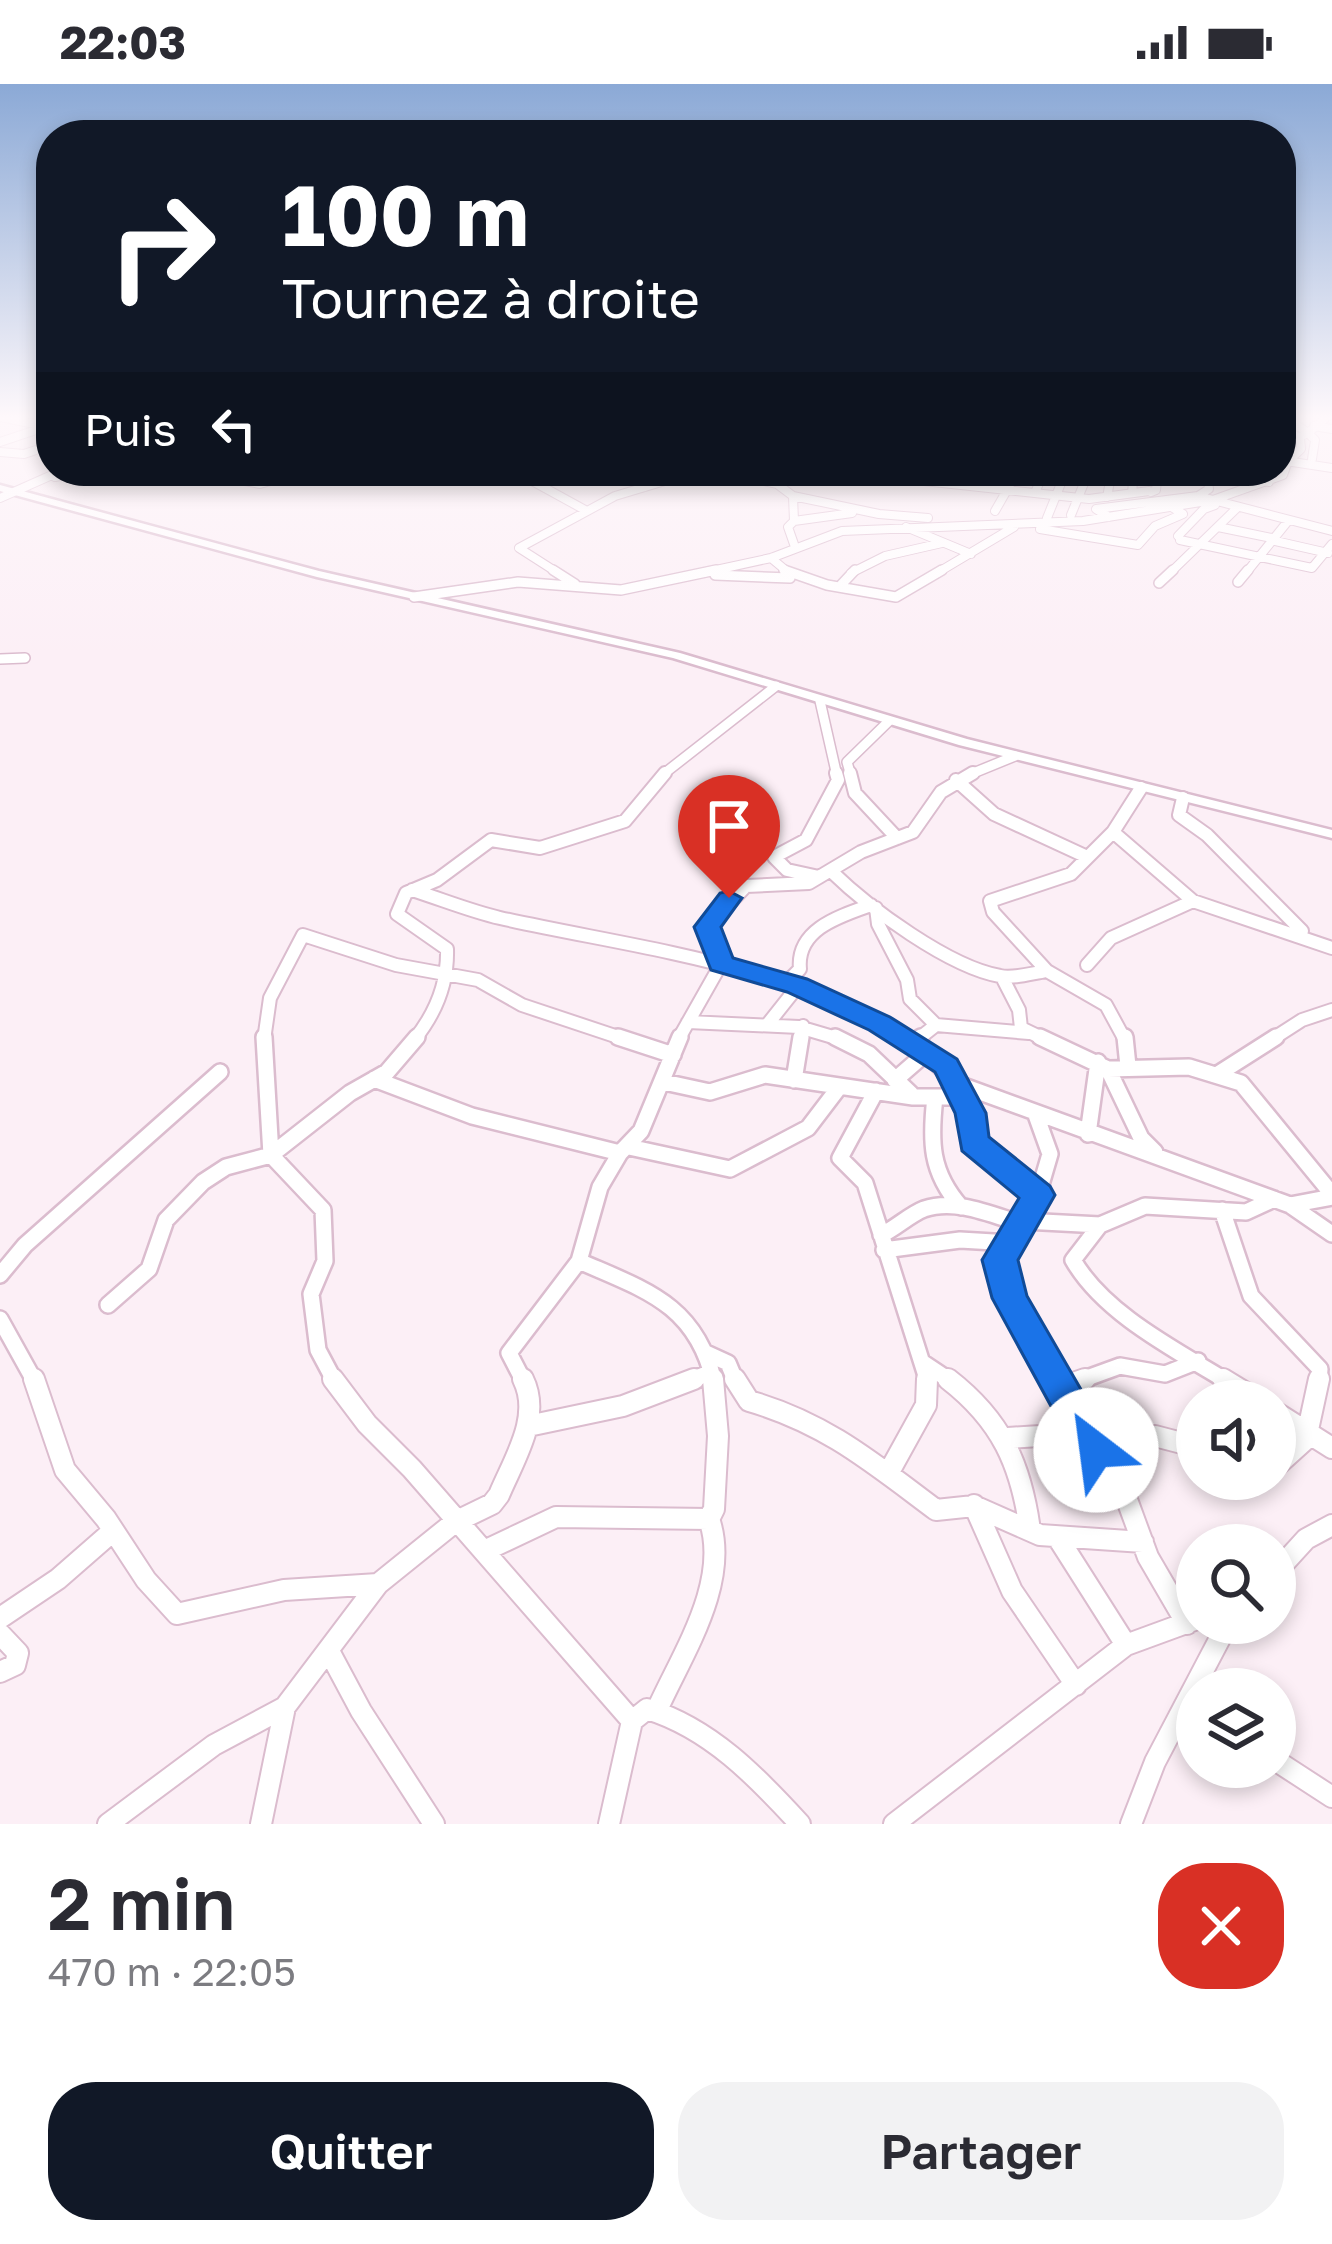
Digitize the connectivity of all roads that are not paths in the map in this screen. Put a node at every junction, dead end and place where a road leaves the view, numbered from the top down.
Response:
1 (15, 496) edge
2 (560, 496) edge
3 (620, 496) edge
4 (794, 496) joint
5 (1004, 496) edge
6 (1057, 496) edge
7 (1067, 496) edge
8 (1112, 496) edge
9 (1143, 496) edge
10 (1198, 496) edge
11 (1233, 496) edge
12 (1107, 497) joint
13 (1081, 498) junction
14 (1218, 502) junction
15 (1170, 506) junction
16 (1237, 508) junction
17 (585, 510) junction
18 (862, 512) junction
19 (995, 512) dead end
20 (1071, 514) dead end
21 (888, 515) junction
22 (1109, 517) junction
23 (1047, 518) dead end
24 (1194, 520) junction
25 (1261, 520) dead end
26 (1288, 520) junction
27 (794, 521) junction
28 (988, 526) junction
29 (1019, 526) junction
30 (1218, 526) junction
31 (906, 528) junction
32 (1317, 528) junction
33 (1332, 531) edge
34 (1241, 534) junction
35 (1272, 539) junction
36 (942, 543) junction
37 (1202, 545) junction
38 (1298, 546) junction
39 (795, 547) junction
40 (1330, 549) edge
41 (971, 554) junction
42 (1257, 556) junction
43 (771, 558) junction
44 (1280, 561) junction
45 (746, 564) junction
46 (702, 573) junction
47 (796, 578) junction
48 (767, 580) junction
49 (1238, 582) dead end
50 (1159, 583) dead end
51 (841, 586) junction
52 (587, 591) junction
53 (414, 597) junction
54 (25, 658) dead end
55 (0, 659) edge
56 (776, 686) junction
57 (820, 701) junction
58 (890, 721) junction
59 (1015, 756) junction
60 (956, 779) junction
61 (1141, 788) junction
62 (1183, 798) junction
63 (1113, 832) junction
64 (1332, 834) edge
65 (897, 838) junction
66 (1085, 856) junction
67 (826, 874) junction
68 (412, 890) junction
69 (1193, 901) junction
70 (873, 907) junction
71 (1315, 941) junction
72 (1332, 951) edge
73 (721, 964) junction
74 (1088, 965) dead end
75 (1047, 971) junction
76 (448, 976) junction
77 (1002, 976) junction
78 (793, 983) junction
79 (1332, 1010) edge
80 (688, 1022) junction
81 (936, 1024) junction
82 (767, 1025) junction
83 (803, 1026) junction
84 (1029, 1033) junction
85 (911, 1044) junction
86 (926, 1053) junction
87 (673, 1055) junction
88 (1103, 1066) junction
89 (1128, 1066) junction
90 (220, 1072) dead end
91 (1218, 1074) junction
92 (374, 1079) junction
93 (794, 1080) junction
94 (895, 1080) junction
95 (664, 1082) junction
96 (840, 1086) junction
97 (960, 1090) junction
98 (876, 1091) junction
99 (913, 1096) junction
100 (935, 1096) junction
101 (1036, 1115) junction
102 (1088, 1134) junction
103 (624, 1150) junction
104 (272, 1155) junction
105 (1160, 1157) junction
106 (1038, 1195) junction
107 (1332, 1195) edge
108 (1282, 1202) junction
109 (961, 1207) junction
110 (1222, 1210) junction
111 (1023, 1222) junction
112 (1100, 1225) junction
113 (1332, 1234) edge
114 (882, 1242) junction
115 (1011, 1243) junction
116 (579, 1261) junction
117 (0, 1275) edge
118 (108, 1305) dead end
119 (0, 1319) edge
120 (704, 1352) junction
121 (1198, 1360) junction
122 (922, 1362) junction
123 (710, 1373) junction
124 (1227, 1380) edge
125 (1059, 1388) junction
126 (1296, 1425) edge
127 (528, 1426) junction
128 (1311, 1435) junction
129 (1090, 1437) junction
130 (1008, 1438) junction
131 (1176, 1442) edge
132 (1332, 1448) edge
133 (1296, 1453) edge
134 (889, 1472) junction
135 (974, 1504) junction
136 (709, 1519) junction
137 (455, 1522) junction
138 (1331, 1528) edge
139 (1030, 1530) junction
140 (113, 1532) junction
141 (1058, 1538) junction
142 (1143, 1542) junction
143 (1296, 1549) edge
144 (484, 1551) junction
145 (378, 1584) junction
146 (1176, 1596) edge
147 (0, 1618) edge
148 (1176, 1628) edge
149 (0, 1634) edge
150 (1126, 1645) junction
151 (330, 1652) junction
152 (0, 1672) edge
153 (1076, 1685) junction
154 (285, 1707) junction
155 (657, 1710) junction
156 (632, 1721) junction
157 (1176, 1725) edge
158 (1296, 1774) edge
159 (1332, 1797) edge
160 (108, 1824) edge
161 (261, 1824) edge
162 (434, 1824) edge
163 (609, 1824) edge
164 (800, 1824) edge
165 (894, 1824) edge
166 (1131, 1824) edge

1 - 53 street
2 - 17 street
3 - 17 street
4 - 18 street
4 - 27 street
5 - 19 street
6 - 23 street
7 - 13 street
8 - 12 street
9 - 22 street
10 - 14 street
11 - 14 street
12 - 13 street
13 - 20 street
14 - 15 street
14 - 16 street
14 - 24 street
15 - 22 street
15 - 29 street
16 - 26 street
16 - 30 street
17 - 52 street
18 - 21 street
18 - 27 street
21 - 28 street
21 - 31 street
22 - 29 street
24 - 30 street
24 - 37 street
25 - 34 street
26 - 32 street
26 - 35 street
27 - 39 street
28 - 29 street
28 - 31 street
29 - 41 street
30 - 34 street
30 - 37 street
31 - 36 street
31 - 39 street
32 - 33 street
32 - 38 street
34 - 35 street
35 - 38 street
35 - 42 street
36 - 41 street
36 - 51 street
37 - 42 street
37 - 50 street
38 - 40 street
38 - 44 street
39 - 43 street
40 - 44 street
41 - 51 street
42 - 44 street
42 - 49 street
43 - 45 street
43 - 47 street
45 - 46 street
45 - 48 street
46 - 48 street
46 - 52 street
47 - 48 street
47 - 51 street
52 - 53 street
53 - 56 street
54 - 55 street
56 - 57 street
56 - 68 street
57 - 58 street
57 - 67 street
58 - 59 street
58 - 65 street
59 - 60 street
59 - 61 street
60 - 65 street
60 - 66 street
61 - 62 street
61 - 63 street
62 - 64 street
62 - 71 street
63 - 66 street
63 - 69 street
65 - 67 street
66 - 75 street
67 - 70 street
67 - 73 street
68 - 73 street
68 - 76 street
69 - 71 street
69 - 74 street
70 - 77 street
70 - 78 street
70 - 81 street
71 - 72 street
73 - 78 street
73 - 80 street
75 - 77 street
75 - 89 street
76 - 87 street
76 - 92 street
76 - 104 street
77 - 84 street
78 - 82 street
78 - 85 street
79 - 91 street
80 - 82 street
80 - 87 street
81 - 84 street
81 - 85 street
82 - 83 street
83 - 93 street
83 - 94 street
84 - 88 street
85 - 86 street
86 - 94 street
86 - 97 street
87 - 95 street
88 - 89 street
88 - 102 street
88 - 105 street
89 - 91 street
90 - 117 street
91 - 107 street
92 - 103 street
92 - 104 street
93 - 95 street
93 - 96 street
94 - 99 street
95 - 103 street
96 - 98 street
96 - 103 street
97 - 100 street
97 - 101 street
97 - 106 street
98 - 99 street
98 - 114 street
99 - 100 street
100 - 109 street
101 - 102 street
101 - 106 street
102 - 105 street
103 - 116 street
104 - 118 street
104 - 137 street
105 - 108 street
106 - 111 street
107 - 108 street
108 - 110 street
108 - 113 street
109 - 111 street
109 - 114 street
110 - 112 street
110 - 128 street
111 - 112 street
111 - 115 street
112 - 121 street
114 - 115 street
114 - 122 street
115 - 125 street
116 - 120 street
116 - 127 street
119 - 140 street
120 - 123 street
120 - 134 street
121 - 124 street
121 - 125 street
122 - 130 street
122 - 134 street
123 - 127 street
123 - 136 street
125 - 129 street
126 - 128 street
127 - 137 street
128 - 132 street
128 - 133 street
129 - 130 street
129 - 131 street
129 - 142 street
130 - 139 street
134 - 135 street
135 - 139 street
135 - 153 street
136 - 144 street
136 - 155 street
137 - 144 street
137 - 145 street
138 - 143 street
139 - 141 street
140 - 145 street
140 - 147 street
141 - 142 street
141 - 150 street
142 - 146 street
144 - 156 street
145 - 151 street
148 - 150 street
149 - 152 street
150 - 153 street
151 - 154 street
151 - 162 street
153 - 165 street
154 - 160 street
154 - 161 street
155 - 156 street
155 - 164 street
156 - 163 street
157 - 166 street
158 - 159 street

